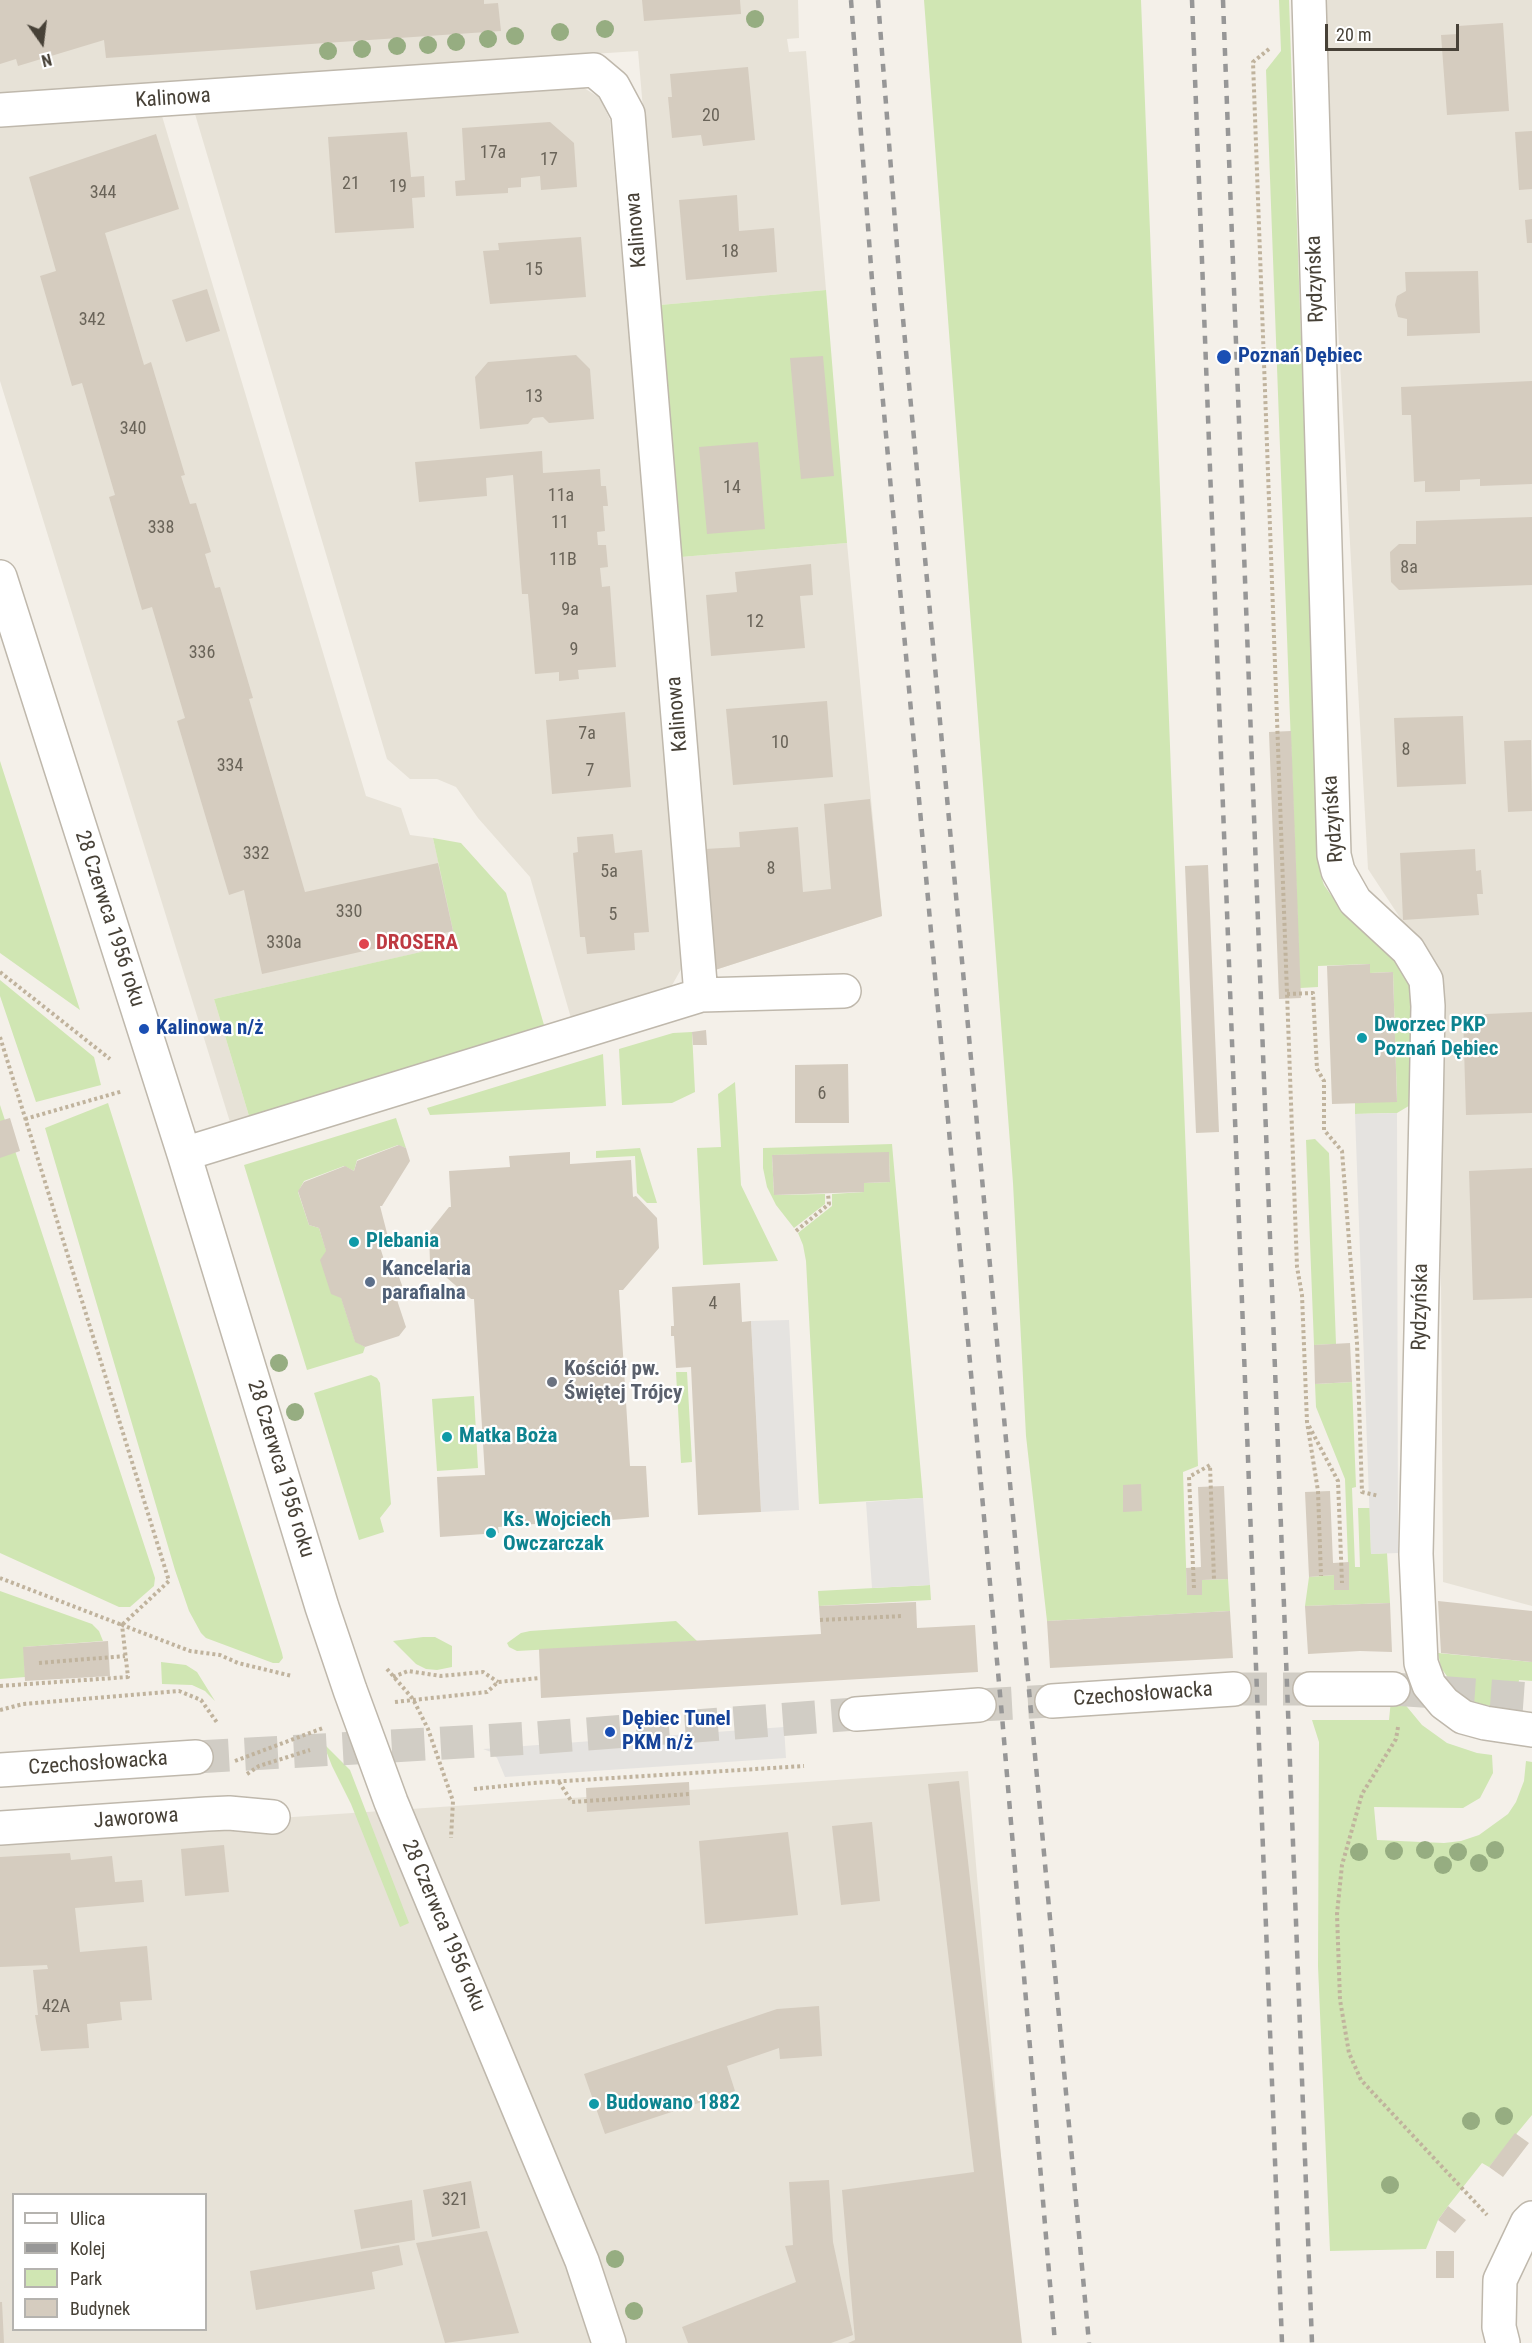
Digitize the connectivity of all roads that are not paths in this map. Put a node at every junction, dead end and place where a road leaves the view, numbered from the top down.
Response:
1 (1309, 0) edge
2 (0, 110) edge
3 (0, 577) edge
4 (844, 991) dead end
5 (701, 995) junction
6 (184, 1154) junction
7 (1234, 1689) tunnel mouth
8 (1310, 1689) tunnel mouth
9 (1052, 1701) tunnel mouth
10 (1397, 1704) tunnel mouth
11 (979, 1705) tunnel mouth
12 (856, 1714) tunnel mouth
13 (1532, 1730) edge
14 (196, 1757) tunnel mouth
15 (0, 1770) edge
16 (273, 1816) dead end
17 (0, 1828) edge
18 (1532, 2218) edge
19 (609, 2343) edge
20 (1503, 2343) edge

1 - 13 street, Rydzyńska
2 - 5 street, Kalinowa
3 - 6 street, 28 Czerwca 1956 roku
4 - 5 street
5 - 6 street
6 - 19 street, 28 Czerwca 1956 roku
7 - 9 street, Czechosłowacka
8 - 10 street
11 - 12 street
14 - 15 street, Czechosłowacka
16 - 17 street, Jaworowa
18 - 20 street

